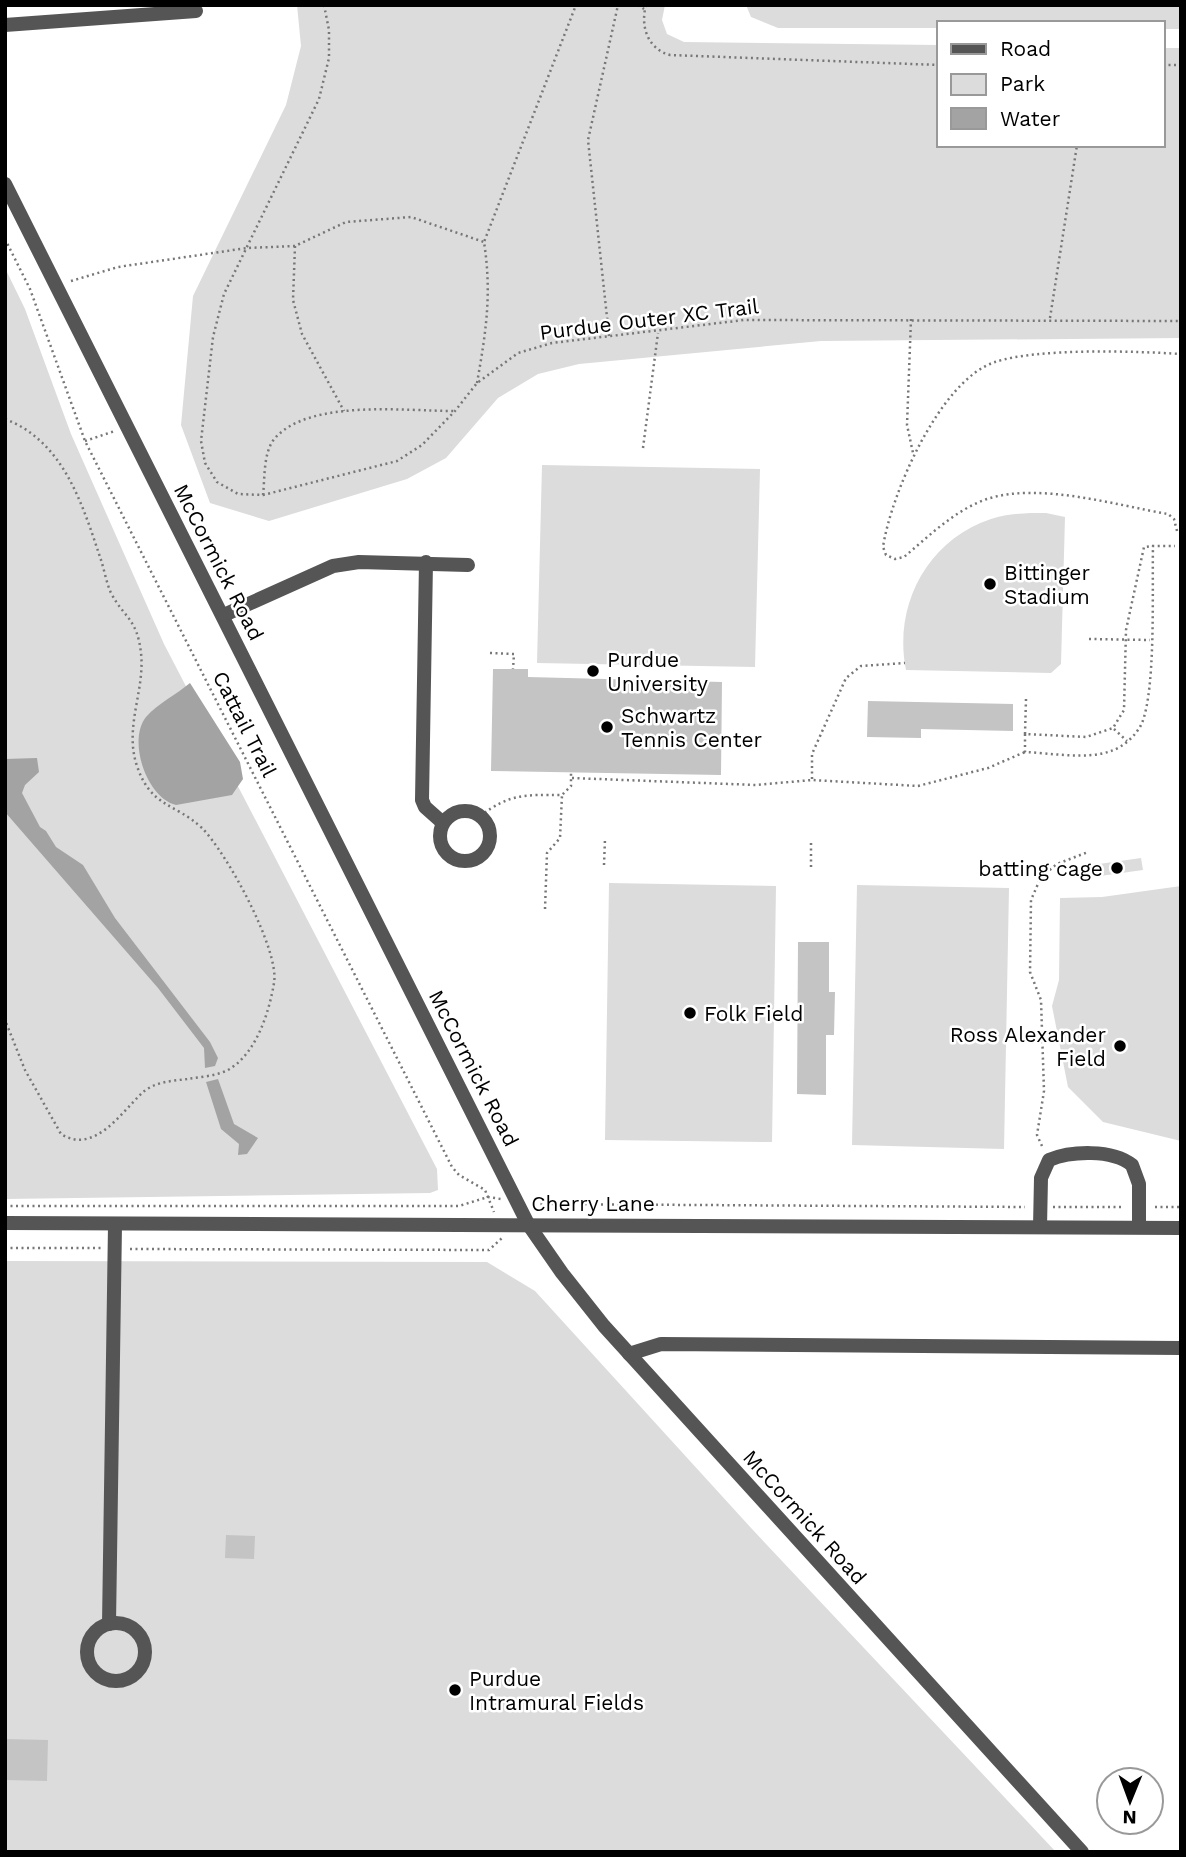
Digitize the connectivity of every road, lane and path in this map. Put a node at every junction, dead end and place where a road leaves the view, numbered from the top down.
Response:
1 (324, 5) edge
2 (576, 5) edge
3 (618, 5) edge
4 (638, 5) edge
5 (645, 7) edge
6 (117, 11) edge
7 (195, 11) dead end
8 (5, 25) edge
9 (937, 65) edge
10 (1077, 147) edge
11 (5, 184) edge
12 (5, 239) edge
13 (484, 242) junction
14 (295, 246) junction
15 (247, 248) junction
16 (57, 287) junction
17 (1050, 318) junction
18 (911, 319) junction
19 (1181, 321) edge
20 (658, 331) junction
21 (610, 336) junction
22 (1181, 354) edge
23 (477, 383) junction
24 (344, 411) junction
25 (455, 411) junction
26 (5, 419) edge
27 (128, 427) junction
28 (85, 441) junction
29 (643, 447) dead end
30 (913, 453) junction
31 (263, 495) junction
32 (1177, 531) dead end
33 (1153, 546) junction
34 (1175, 546) dead end
35 (426, 562) junction
36 (468, 565) dead end
37 (223, 615) junction
38 (1089, 639) dead end
39 (1126, 640) junction
40 (1150, 640) junction
41 (490, 653) dead end
42 (905, 663) dead end
43 (513, 668) dead end
44 (1026, 699) dead end
45 (1113, 728) junction
46 (1025, 734) junction
47 (1127, 741) junction
48 (1025, 752) junction
49 (572, 772) dead end
50 (572, 778) junction
51 (812, 780) junction
52 (562, 795) junction
53 (480, 816) junction
54 (443, 823) junction
55 (605, 839) dead end
56 (811, 842) dead end
57 (1088, 852) dead end
58 (604, 865) dead end
59 (811, 869) dead end
60 (545, 909) dead end
61 (5, 1020) edge
62 (1049, 1160) junction
63 (489, 1199) junction
64 (517, 1202) junction
65 (5, 1206) edge
66 (1041, 1207) junction
67 (1139, 1207) junction
68 (1181, 1208) edge
69 (5, 1223) edge
70 (528, 1224) junction
71 (115, 1225) junction
72 (1040, 1227) junction
73 (1139, 1227) junction
74 (1181, 1228) edge
75 (503, 1236) dead end
76 (5, 1248) edge
77 (103, 1248) dead end
78 (127, 1249) dead end
79 (1181, 1348) edge
80 (629, 1354) junction
81 (109, 1624) junction
82 (1082, 1852) edge

1 - 15 path, Purdue Outer XC Trail
2 - 13 path
3 - 21 path
4 - 5 path
5 - 9 path
6 - 7 street
6 - 8 street
10 - 17 path
11 - 16 street, McCormick Road
12 - 28 path, Cattail Trail
13 - 14 path
13 - 23 path
14 - 15 path
14 - 24 path
15 - 16 path
15 - 31 path, Purdue Outer XC Trail
16 - 27 street, McCormick Road
17 - 18 path, Purdue Outer XC Trail
17 - 19 path, Purdue Outer XC Trail
18 - 20 path, Purdue Outer XC Trail
18 - 30 path
20 - 21 path, Purdue Outer XC Trail
20 - 29 path
21 - 23 path, Purdue Outer XC Trail
22 - 30 path
23 - 25 path, Purdue Outer XC Trail
24 - 25 path
24 - 31 path
25 - 31 path, Purdue Outer XC Trail
26 - 61 path
27 - 28 path
27 - 37 street, McCormick Road
28 - 63 path, Cattail Trail
30 - 32 path
33 - 34 path
33 - 39 path
33 - 40 path
35 - 36 street
35 - 37 street
35 - 54 street
37 - 64 street, McCormick Road
38 - 39 path
39 - 40 path
39 - 45 path
40 - 47 path
41 - 43 path
42 - 51 path
44 - 46 path
45 - 46 path
45 - 47 path
46 - 48 path
47 - 48 path
48 - 51 path
49 - 50 path
50 - 51 path
50 - 52 path
52 - 53 path
52 - 60 path
53 - 54 street
53 - 54 street
55 - 58 path
56 - 59 path
57 - 62 path
62 - 66 street
62 - 67 street
63 - 64 path
63 - 65 path
64 - 66 path
64 - 70 street, McCormick Road
66 - 67 path
66 - 72 street
67 - 68 path
67 - 73 street
69 - 71 street, Cherry Lane
70 - 71 street, Cherry Lane
70 - 72 street, Cherry Lane
70 - 80 street, McCormick Road
71 - 81 street
72 - 73 street, Cherry Lane
73 - 74 street, Cherry Lane
75 - 78 path
76 - 77 path
79 - 80 street
80 - 82 street, McCormick Road
81 - 81 street

